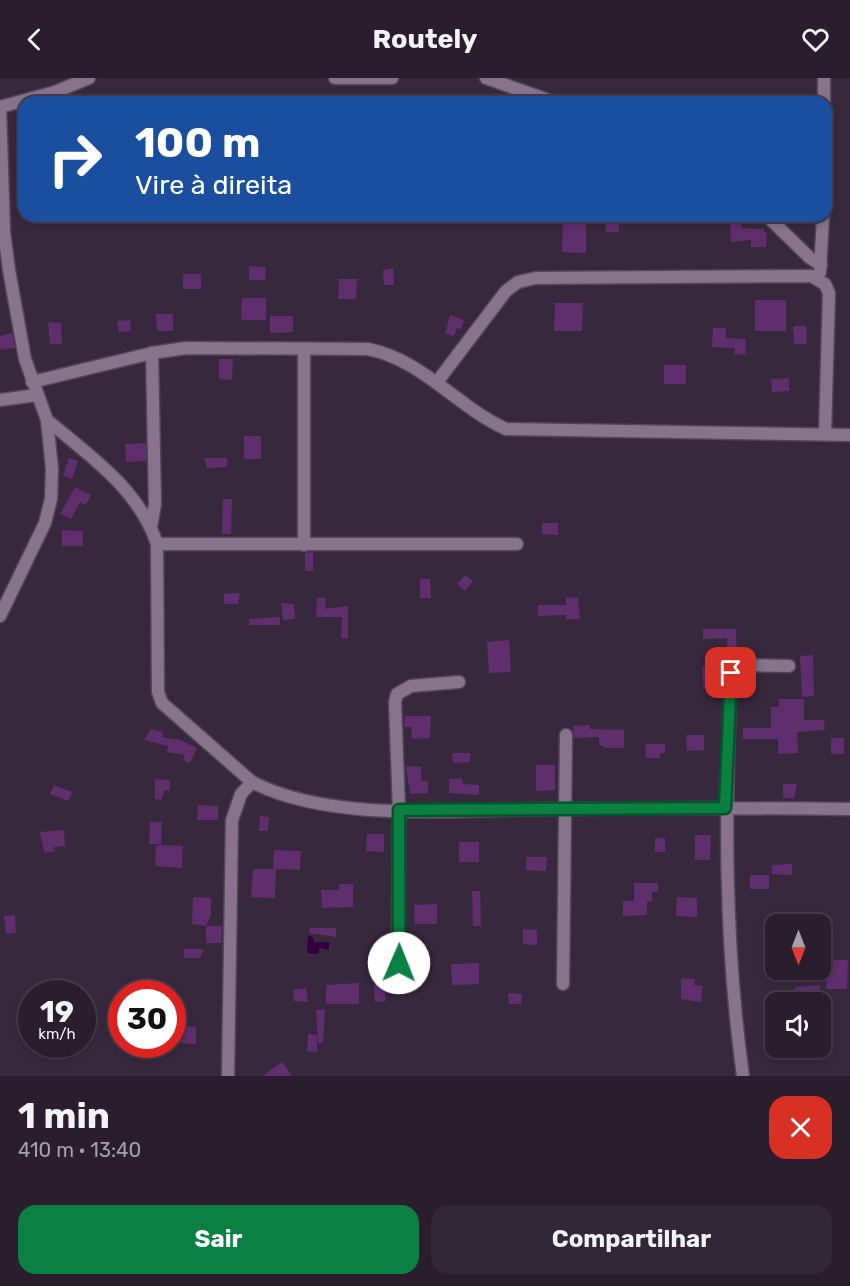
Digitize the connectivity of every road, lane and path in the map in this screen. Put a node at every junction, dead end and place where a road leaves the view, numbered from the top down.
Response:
1 (89, 78) edge
2 (335, 78) edge
3 (392, 78) edge
4 (486, 78) edge
5 (824, 78) edge
6 (40, 96) edge
7 (537, 96) edge
8 (824, 96) edge
9 (18, 102) edge
10 (2, 189) edge
11 (773, 222) edge
12 (823, 222) edge
13 (821, 265) junction
14 (819, 279) junction
15 (304, 350) junction
16 (152, 353) junction
17 (32, 382) junction
18 (437, 382) junction
19 (37, 395) junction
20 (0, 400) edge
21 (47, 420) junction
22 (825, 434) junction
23 (850, 435) edge
24 (151, 527) junction
25 (157, 544) junction
26 (517, 544) dead end
27 (304, 545) junction
28 (0, 616) edge
29 (789, 666) dead end
30 (459, 682) dead end
31 (566, 735) dead end
32 (252, 782) junction
33 (725, 808) junction
34 (850, 808) edge
35 (564, 809) junction
36 (399, 810) junction
37 (399, 963) dead end
38 (563, 984) dead end
39 (228, 1076) edge
40 (742, 1076) edge

1 - 6 street
2 - 3 street
4 - 7 street
5 - 8 street
9 - 10 street
10 - 17 street
11 - 13 street
12 - 13 street
13 - 14 street
14 - 18 street
14 - 22 street
15 - 16 street
15 - 18 street
15 - 27 street
16 - 17 street
16 - 24 street
17 - 19 street
18 - 22 street
19 - 20 street
19 - 21 street
21 - 24 street
21 - 28 street
22 - 23 street
24 - 25 street
25 - 27 street
25 - 32 street
26 - 27 street
29 - 33 street
30 - 36 street
31 - 35 street
32 - 36 street
32 - 39 street
33 - 34 street
33 - 35 street
33 - 40 street
35 - 36 street
35 - 38 street
36 - 37 street

